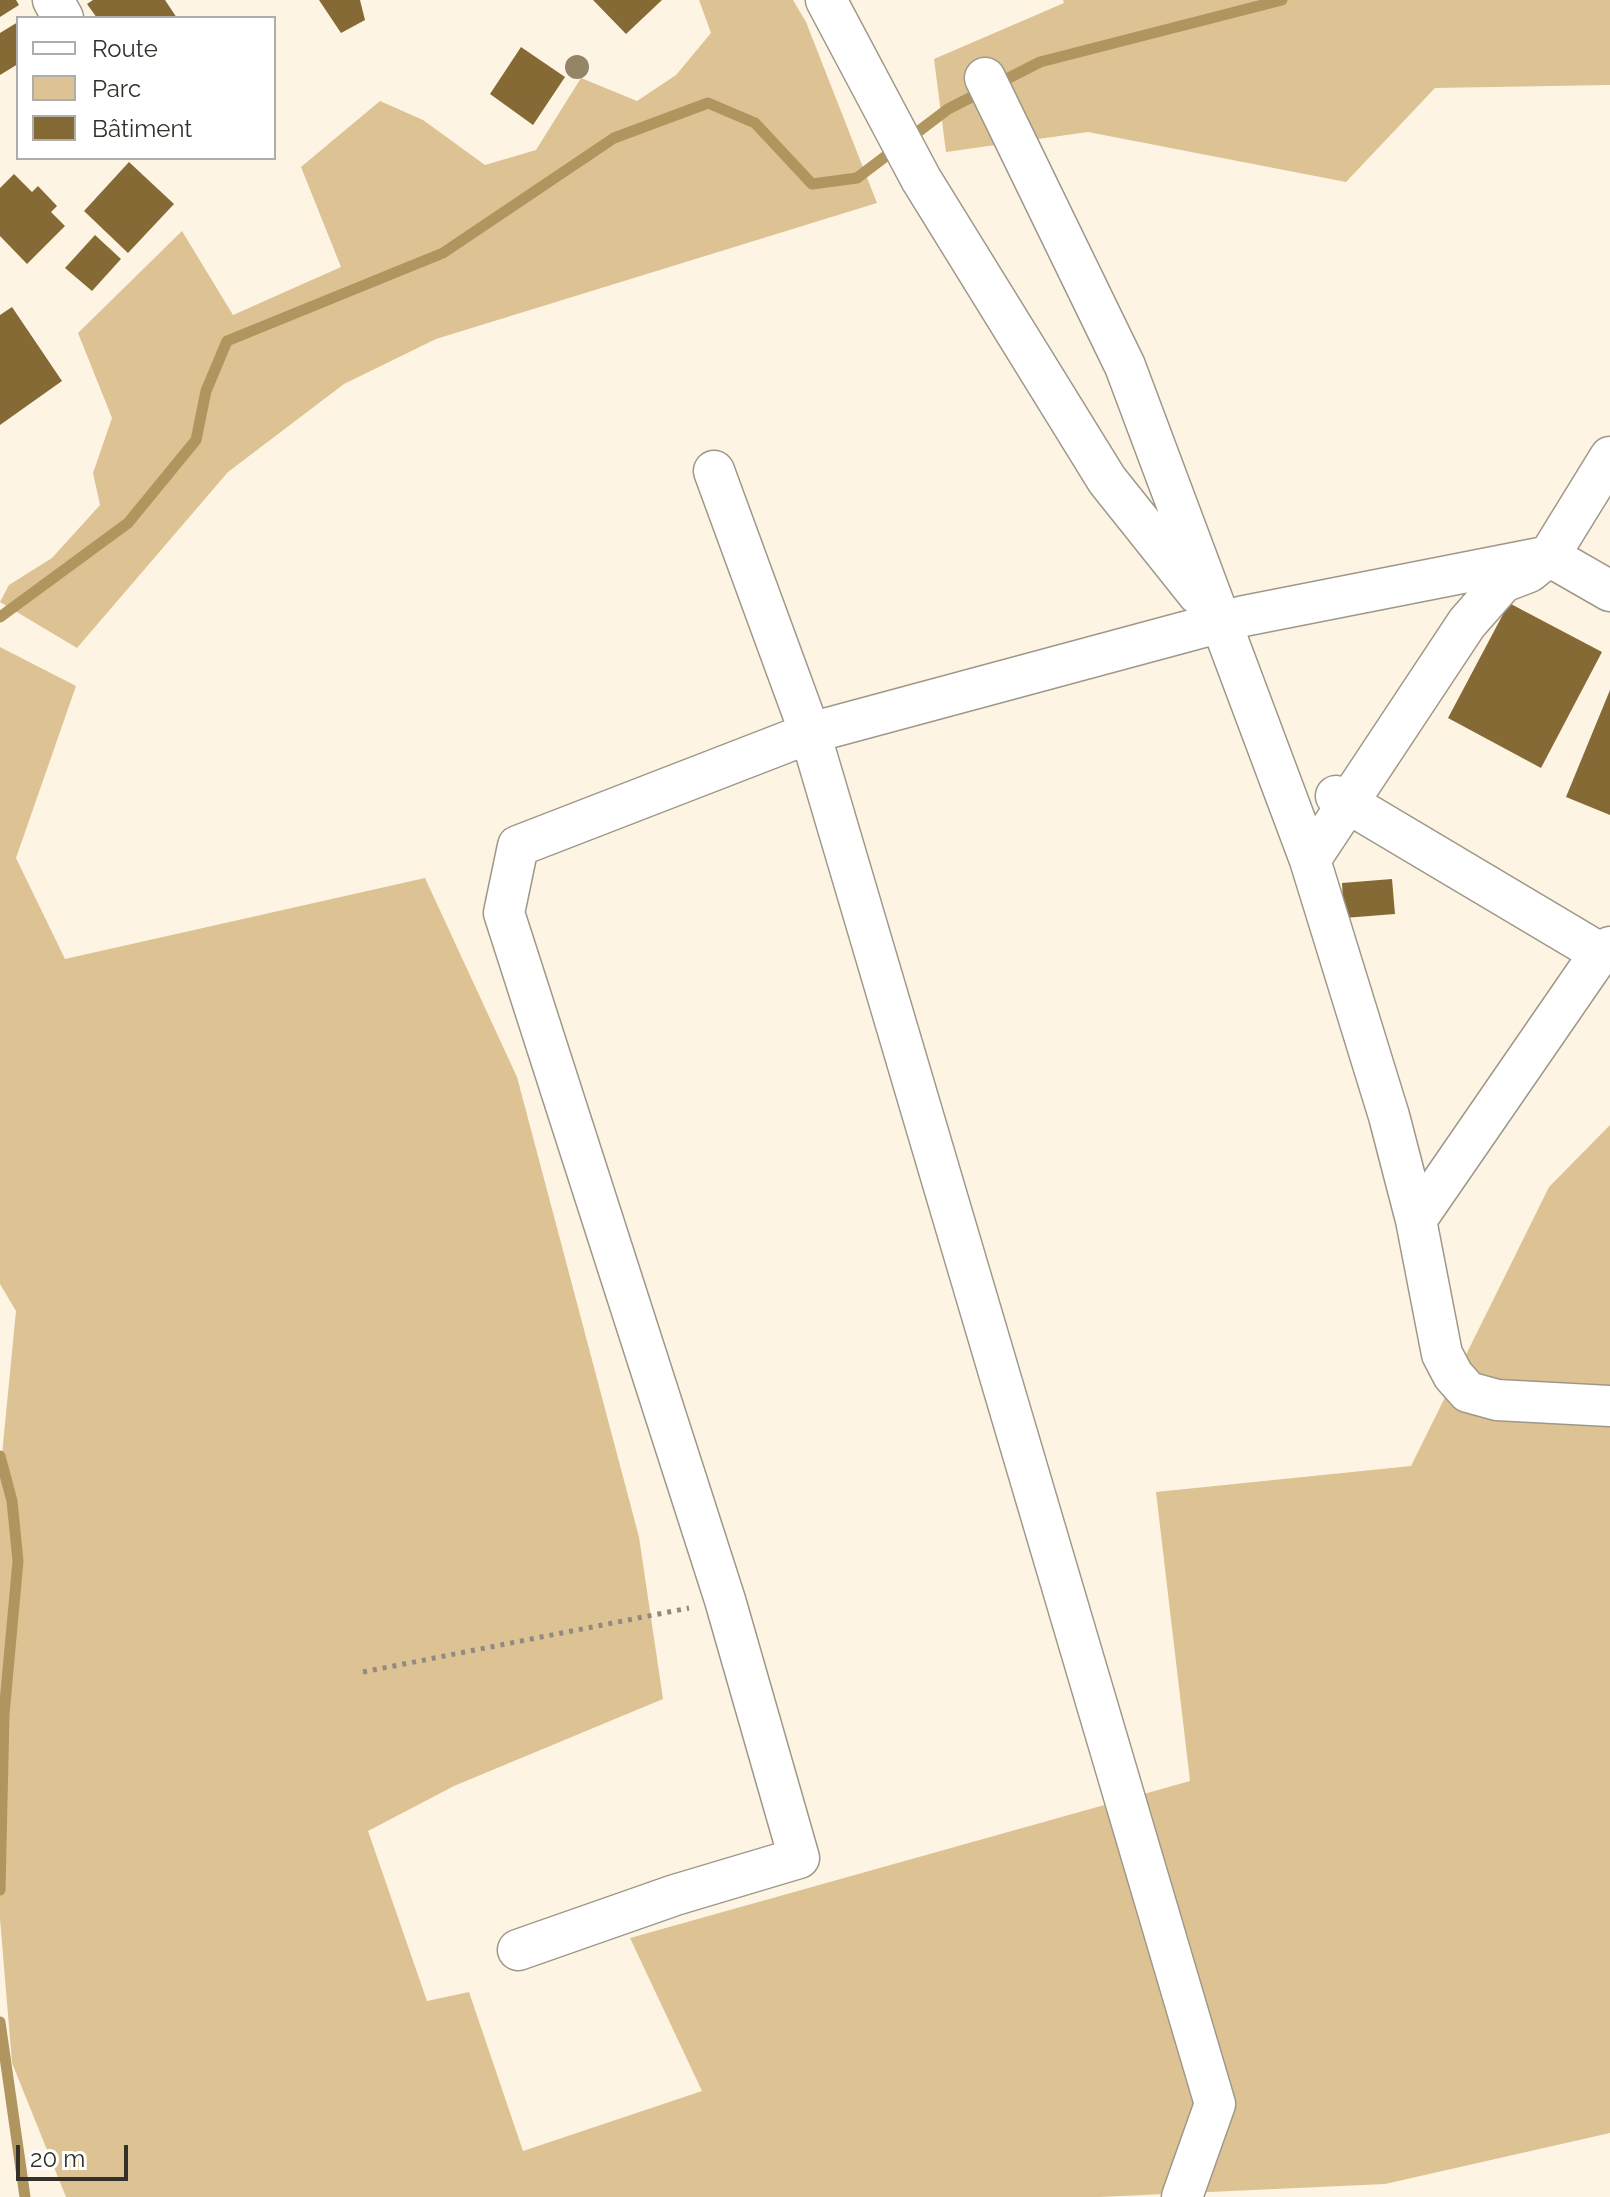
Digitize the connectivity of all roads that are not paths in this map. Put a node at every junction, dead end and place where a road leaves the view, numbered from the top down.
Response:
1 (826, 0) edge
2 (985, 78) dead end
3 (1610, 457) edge
4 (714, 471) dead end
5 (1549, 556) junction
6 (1610, 591) edge
7 (1221, 623) junction
8 (810, 733) junction
9 (1342, 799) junction
10 (1310, 860) junction
11 (1605, 950) edge
12 (1416, 1220) junction
13 (1610, 1406) edge
14 (518, 1950) dead end
15 (1182, 2197) edge

1 - 7 street
2 - 7 street
3 - 5 street
4 - 8 street
5 - 6 street
5 - 7 street
5 - 9 street
7 - 8 street
7 - 10 street
8 - 14 street
8 - 15 street
9 - 10 street
9 - 11 street
10 - 12 street
11 - 12 street
12 - 13 street

